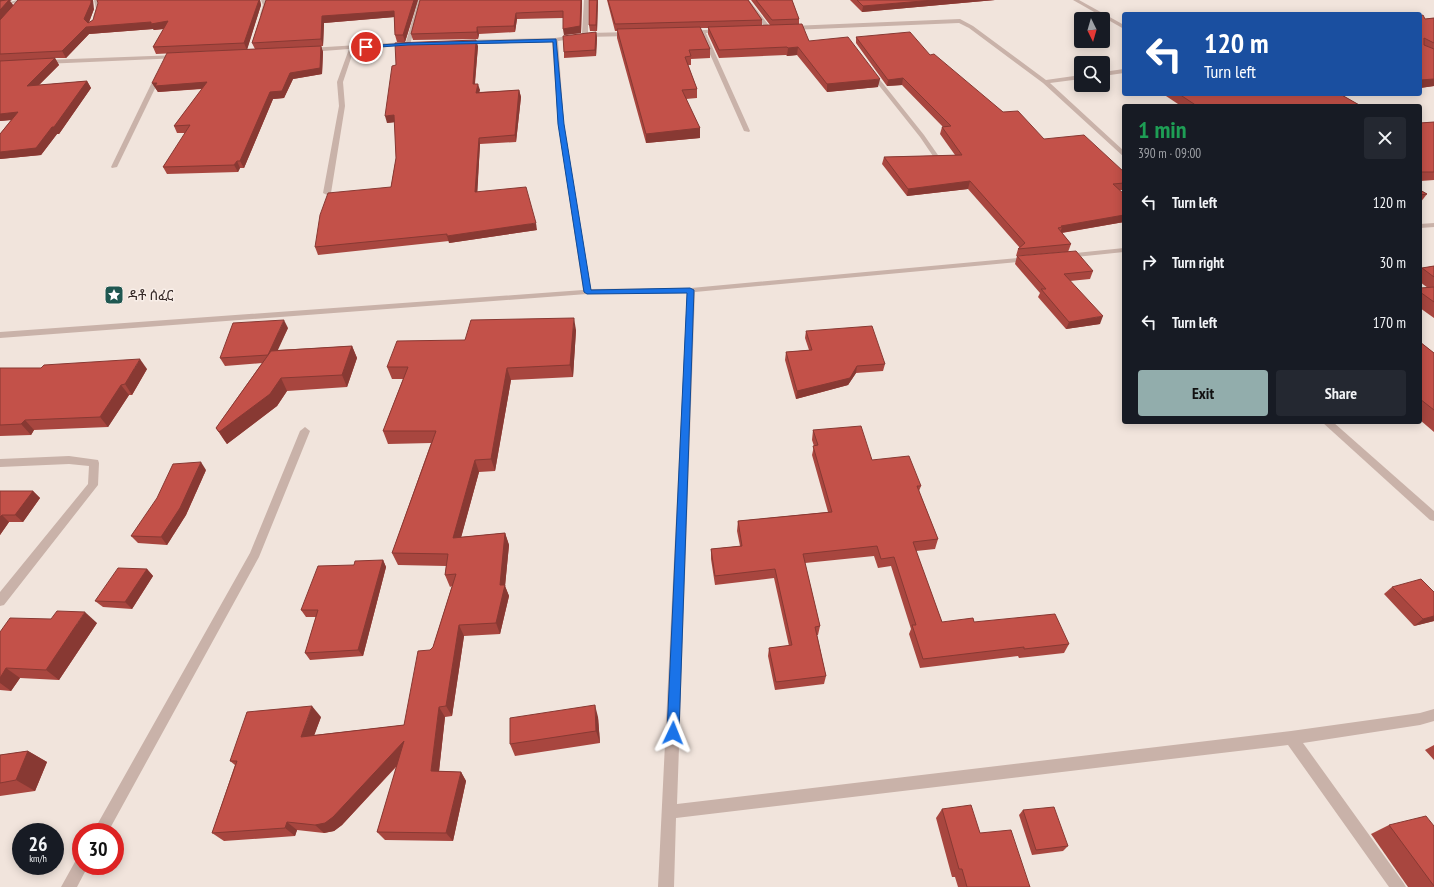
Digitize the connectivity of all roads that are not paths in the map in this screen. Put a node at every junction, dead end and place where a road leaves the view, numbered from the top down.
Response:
1 (23, 0) edge
2 (96, 0) edge
3 (263, 0) edge
4 (420, 0) edge
5 (586, 0) edge
6 (747, 0) edge
7 (1075, 0) edge
8 (0, 6) edge
9 (14, 11) edge
10 (261, 19) edge
11 (94, 20) edge
12 (1122, 25) edge
13 (840, 27) junction
14 (777, 28) edge
15 (785, 28) edge
16 (761, 29) edge
17 (769, 29) junction
18 (725, 31) edge
19 (702, 32) junction
20 (679, 33) edge
21 (845, 33) dead end
22 (640, 34) edge
23 (586, 35) junction
24 (555, 40) junction
25 (454, 43) edge
26 (408, 44) junction
27 (416, 44) edge
28 (352, 48) junction
29 (305, 50) edge
30 (182, 57) edge
31 (167, 58) junction
32 (40, 62) edge
33 (866, 64) edge
34 (1122, 71) edge
35 (1110, 73) edge
36 (1074, 78) edge
37 (1045, 82) junction
38 (747, 131) dead end
39 (1122, 153) edge
40 (937, 158) edge
41 (114, 167) dead end
42 (327, 193) edge
43 (1434, 225) edge
44 (1422, 226) edge
45 (1122, 250) edge
46 (1061, 256) edge
47 (1037, 258) edge
48 (690, 290) junction
49 (587, 292) junction
50 (0, 336) edge
51 (1329, 424) edge
52 (305, 431) dead end
53 (0, 463) edge
54 (1434, 517) edge
55 (0, 601) edge
56 (1434, 715) edge
57 (1291, 738) junction
58 (670, 812) junction
59 (105, 823) edge
60 (76, 875) edge
61 (69, 887) edge
62 (666, 887) edge
63 (1398, 887) edge

1 - 8 street
1 - 9 street
2 - 11 street
3 - 10 street
4 - 26 street
5 - 23 street
6 - 17 street
7 - 12 street
13 - 15 street
13 - 21 street
13 - 37 street
14 - 17 street
16 - 17 street
18 - 19 street
19 - 20 street
19 - 38 street
22 - 23 street
23 - 24 street
24 - 25 street
24 - 49 street
26 - 27 street
26 - 28 street
28 - 29 street
28 - 42 street
30 - 31 street
31 - 32 street
31 - 41 street
33 - 40 street
34 - 35 street
36 - 37 street
37 - 39 street
43 - 44 street
45 - 46 street
47 - 48 street
48 - 49 street
48 - 58 street
49 - 50 street
51 - 54 street
52 - 59 street
53 - 55 street
56 - 57 street
57 - 58 street
57 - 63 street
58 - 62 street
60 - 61 street

